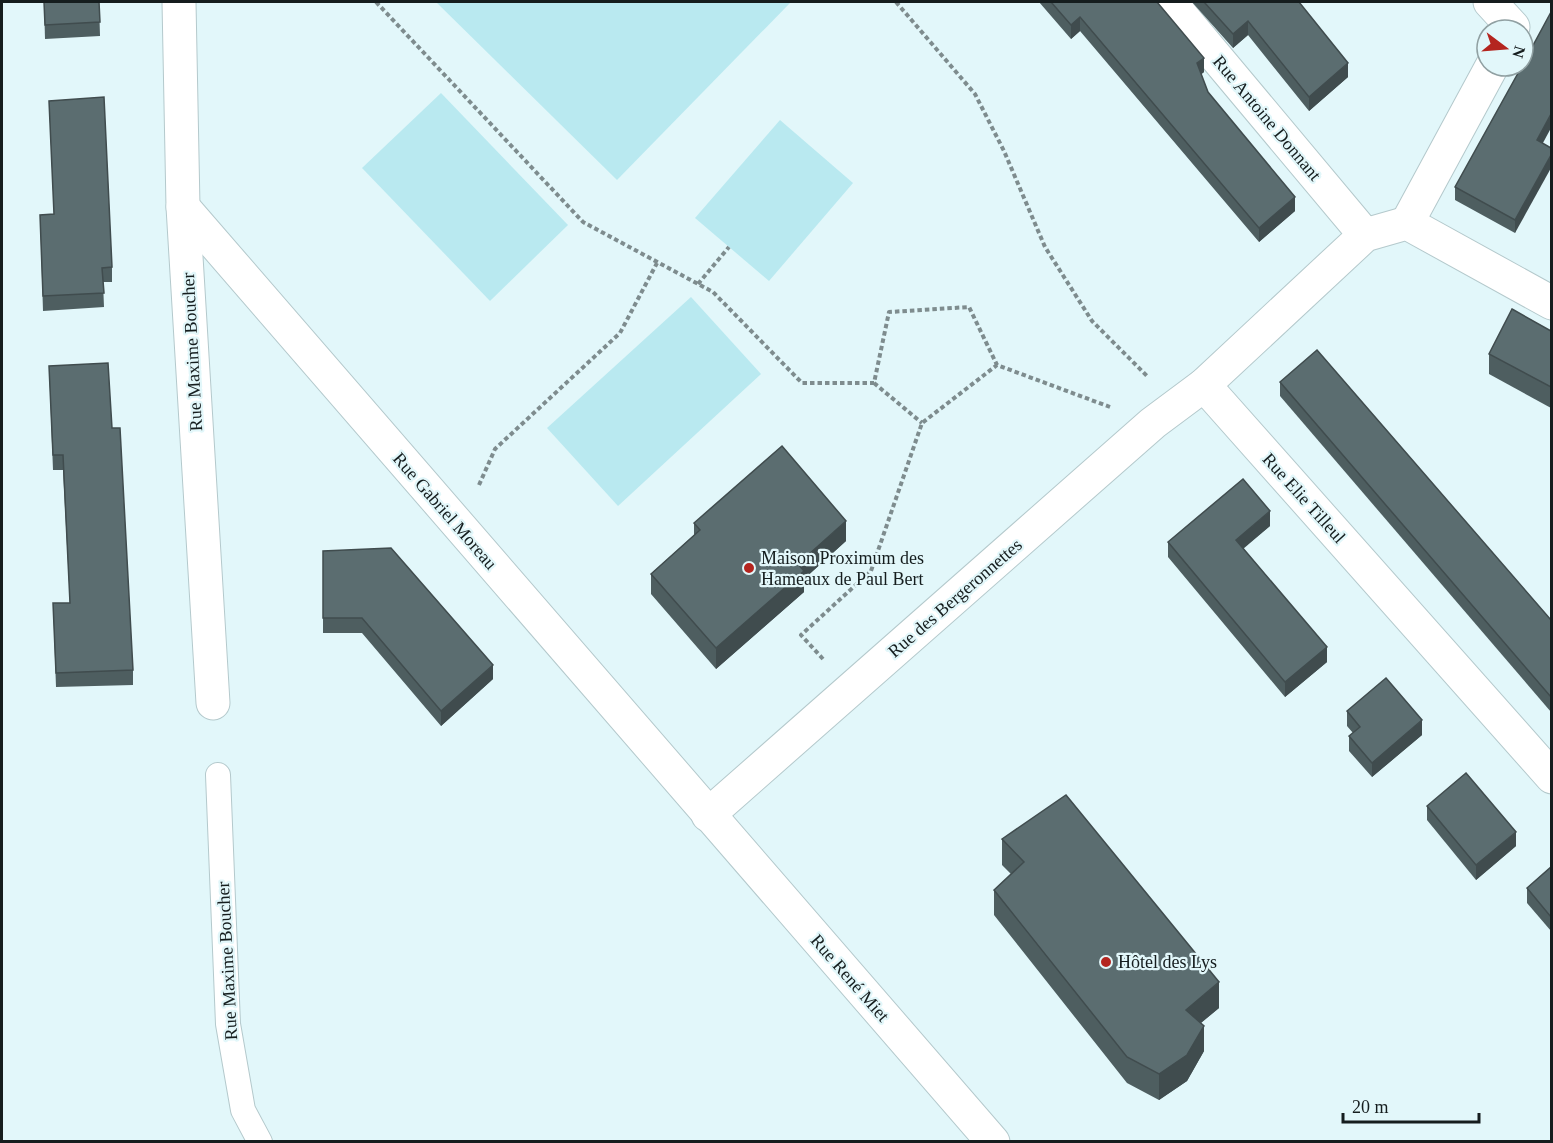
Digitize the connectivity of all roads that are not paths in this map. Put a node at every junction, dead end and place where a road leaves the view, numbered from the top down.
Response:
1 (178, 2) edge
2 (1170, 2) edge
3 (1490, 2) edge
4 (1514, 18) edge
5 (1486, 78) edge
6 (183, 207) junction
7 (1407, 223) junction
8 (1365, 235) junction
9 (1551, 303) edge
10 (1204, 385) junction
11 (213, 703) dead end
12 (218, 775) dead end
13 (1551, 777) edge
14 (708, 815) junction
15 (260, 1142) edge
16 (993, 1142) edge

1 - 6 street, Rue Maxime Boucher
2 - 8 street, Rue Antoine Donnant
3 - 4 street
5 - 7 street
6 - 11 street, Rue Maxime Boucher
6 - 14 street, Rue Gabriel Moreau
7 - 8 street
7 - 9 street
8 - 10 street
10 - 13 street, Rue Elie Tilleul
10 - 14 street, Rue des Bergeronnettes
12 - 15 lane, Rue Maxime Boucher
14 - 16 street, Rue René Miet

